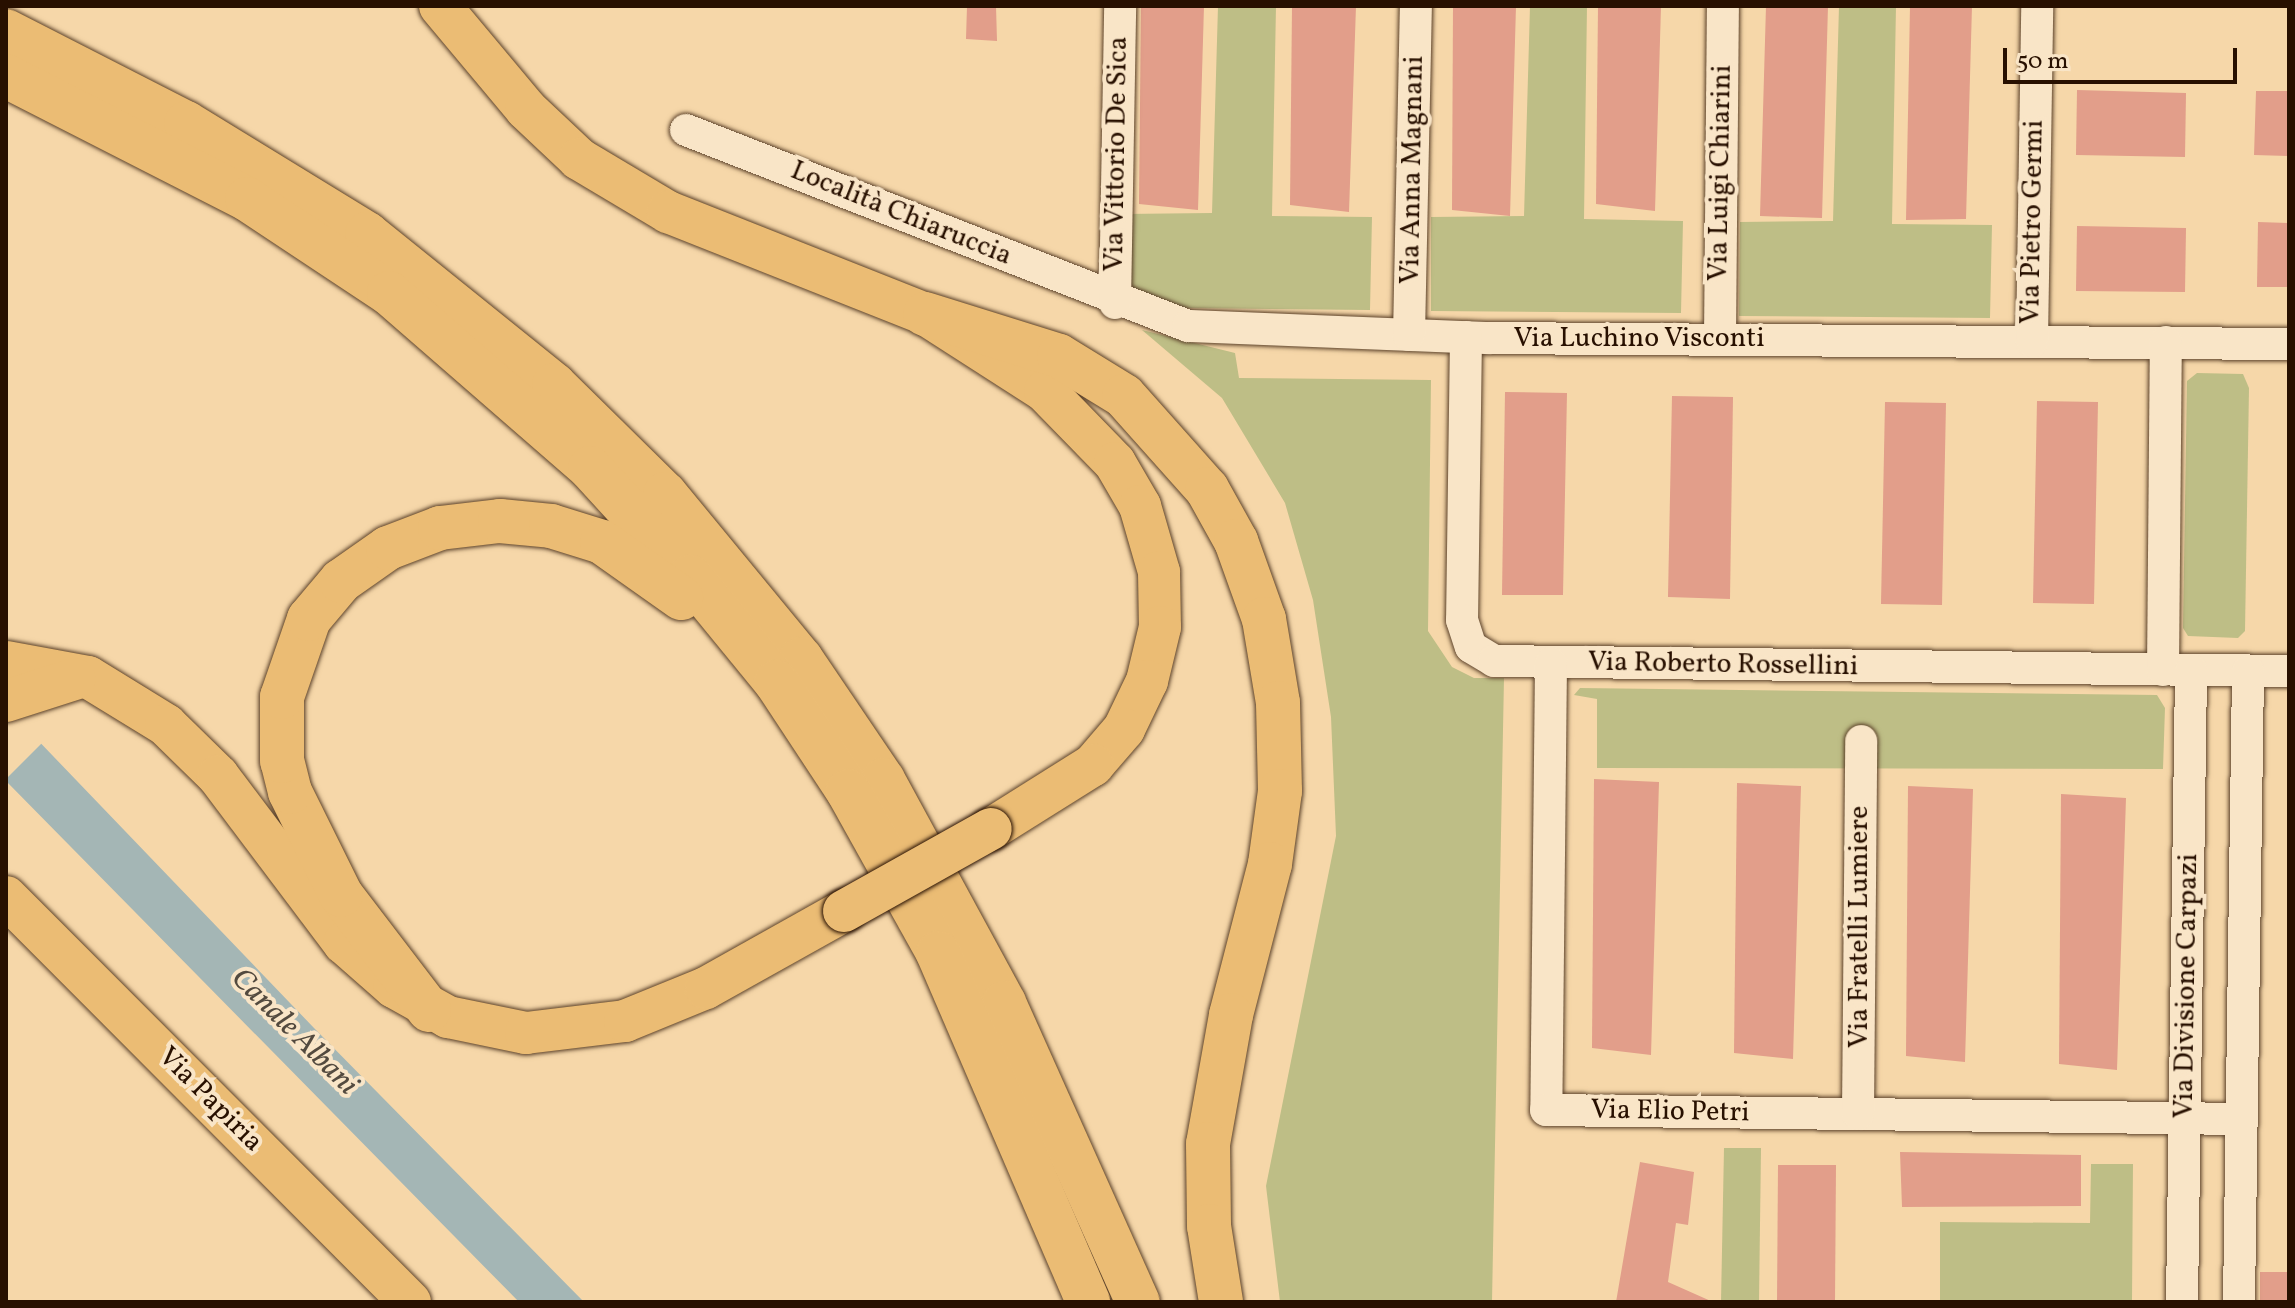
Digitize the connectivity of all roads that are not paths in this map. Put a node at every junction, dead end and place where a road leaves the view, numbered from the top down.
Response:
1 (440, 6) edge
2 (1120, 6) edge
3 (1416, 6) edge
4 (1723, 6) edge
5 (2037, 6) edge
6 (6, 31) edge
7 (6, 76) edge
8 (686, 130) dead end
9 (1115, 303) junction
10 (925, 314) junction
11 (1409, 335) junction
12 (1466, 337) junction
13 (1720, 339) junction
14 (2032, 341) junction
15 (2166, 342) junction
16 (2289, 344) edge
17 (6, 662) edge
18 (1551, 663) junction
19 (2177, 670) junction
20 (2248, 671) junction
21 (2289, 671) edge
22 (88, 677) junction
23 (776, 682) junction
24 (6, 701) edge
25 (1861, 741) dead end
26 (7, 896) edge
27 (429, 1010) junction
28 (1858, 1114) junction
29 (2185, 1118) junction
30 (2242, 1119) junction
31 (410, 1302) edge
32 (1088, 1302) edge
33 (1138, 1302) edge
34 (1221, 1302) edge
35 (2182, 1302) edge
36 (2239, 1302) edge

1 - 10 main road
2 - 9 street, Via Vittorio De Sica
3 - 11 street, Via Anna Magnani
4 - 13 street, Via Luigi Chiarini
5 - 14 street, Via Pietro Germi
6 - 33 highway
7 - 23 highway
8 - 9 street, Località Chiaruccia
9 - 11 street, Via Luchino Visconti
10 - 27 main road, bridge
10 - 34 highway
11 - 12 street, Via Luchino Visconti
12 - 13 street, Via Luchino Visconti
12 - 18 street, Via Roberto Rossellini
13 - 14 street, Via Luchino Visconti
14 - 15 street, Via Luchino Visconti
15 - 16 street, Via Luchino Visconti
15 - 19 street
17 - 22 main road
18 - 19 street, Via Roberto Rossellini
18 - 28 street, Via Elio Petri
19 - 20 street, Via Roberto Rossellini
19 - 29 street, Via Divisione Carpazi
20 - 21 street, Via Roberto Rossellini
20 - 30 street, Via Divisione Carpazi
22 - 24 main road
22 - 27 main road
23 - 27 highway
23 - 32 highway
25 - 28 street, Via Fratelli Lumiere
26 - 31 main road, Via Papiria
28 - 29 street, Via Elio Petri
29 - 30 street, Via Elio Petri
29 - 35 street, Via Divisione Carpazi
30 - 36 street, Via Divisione Carpazi

